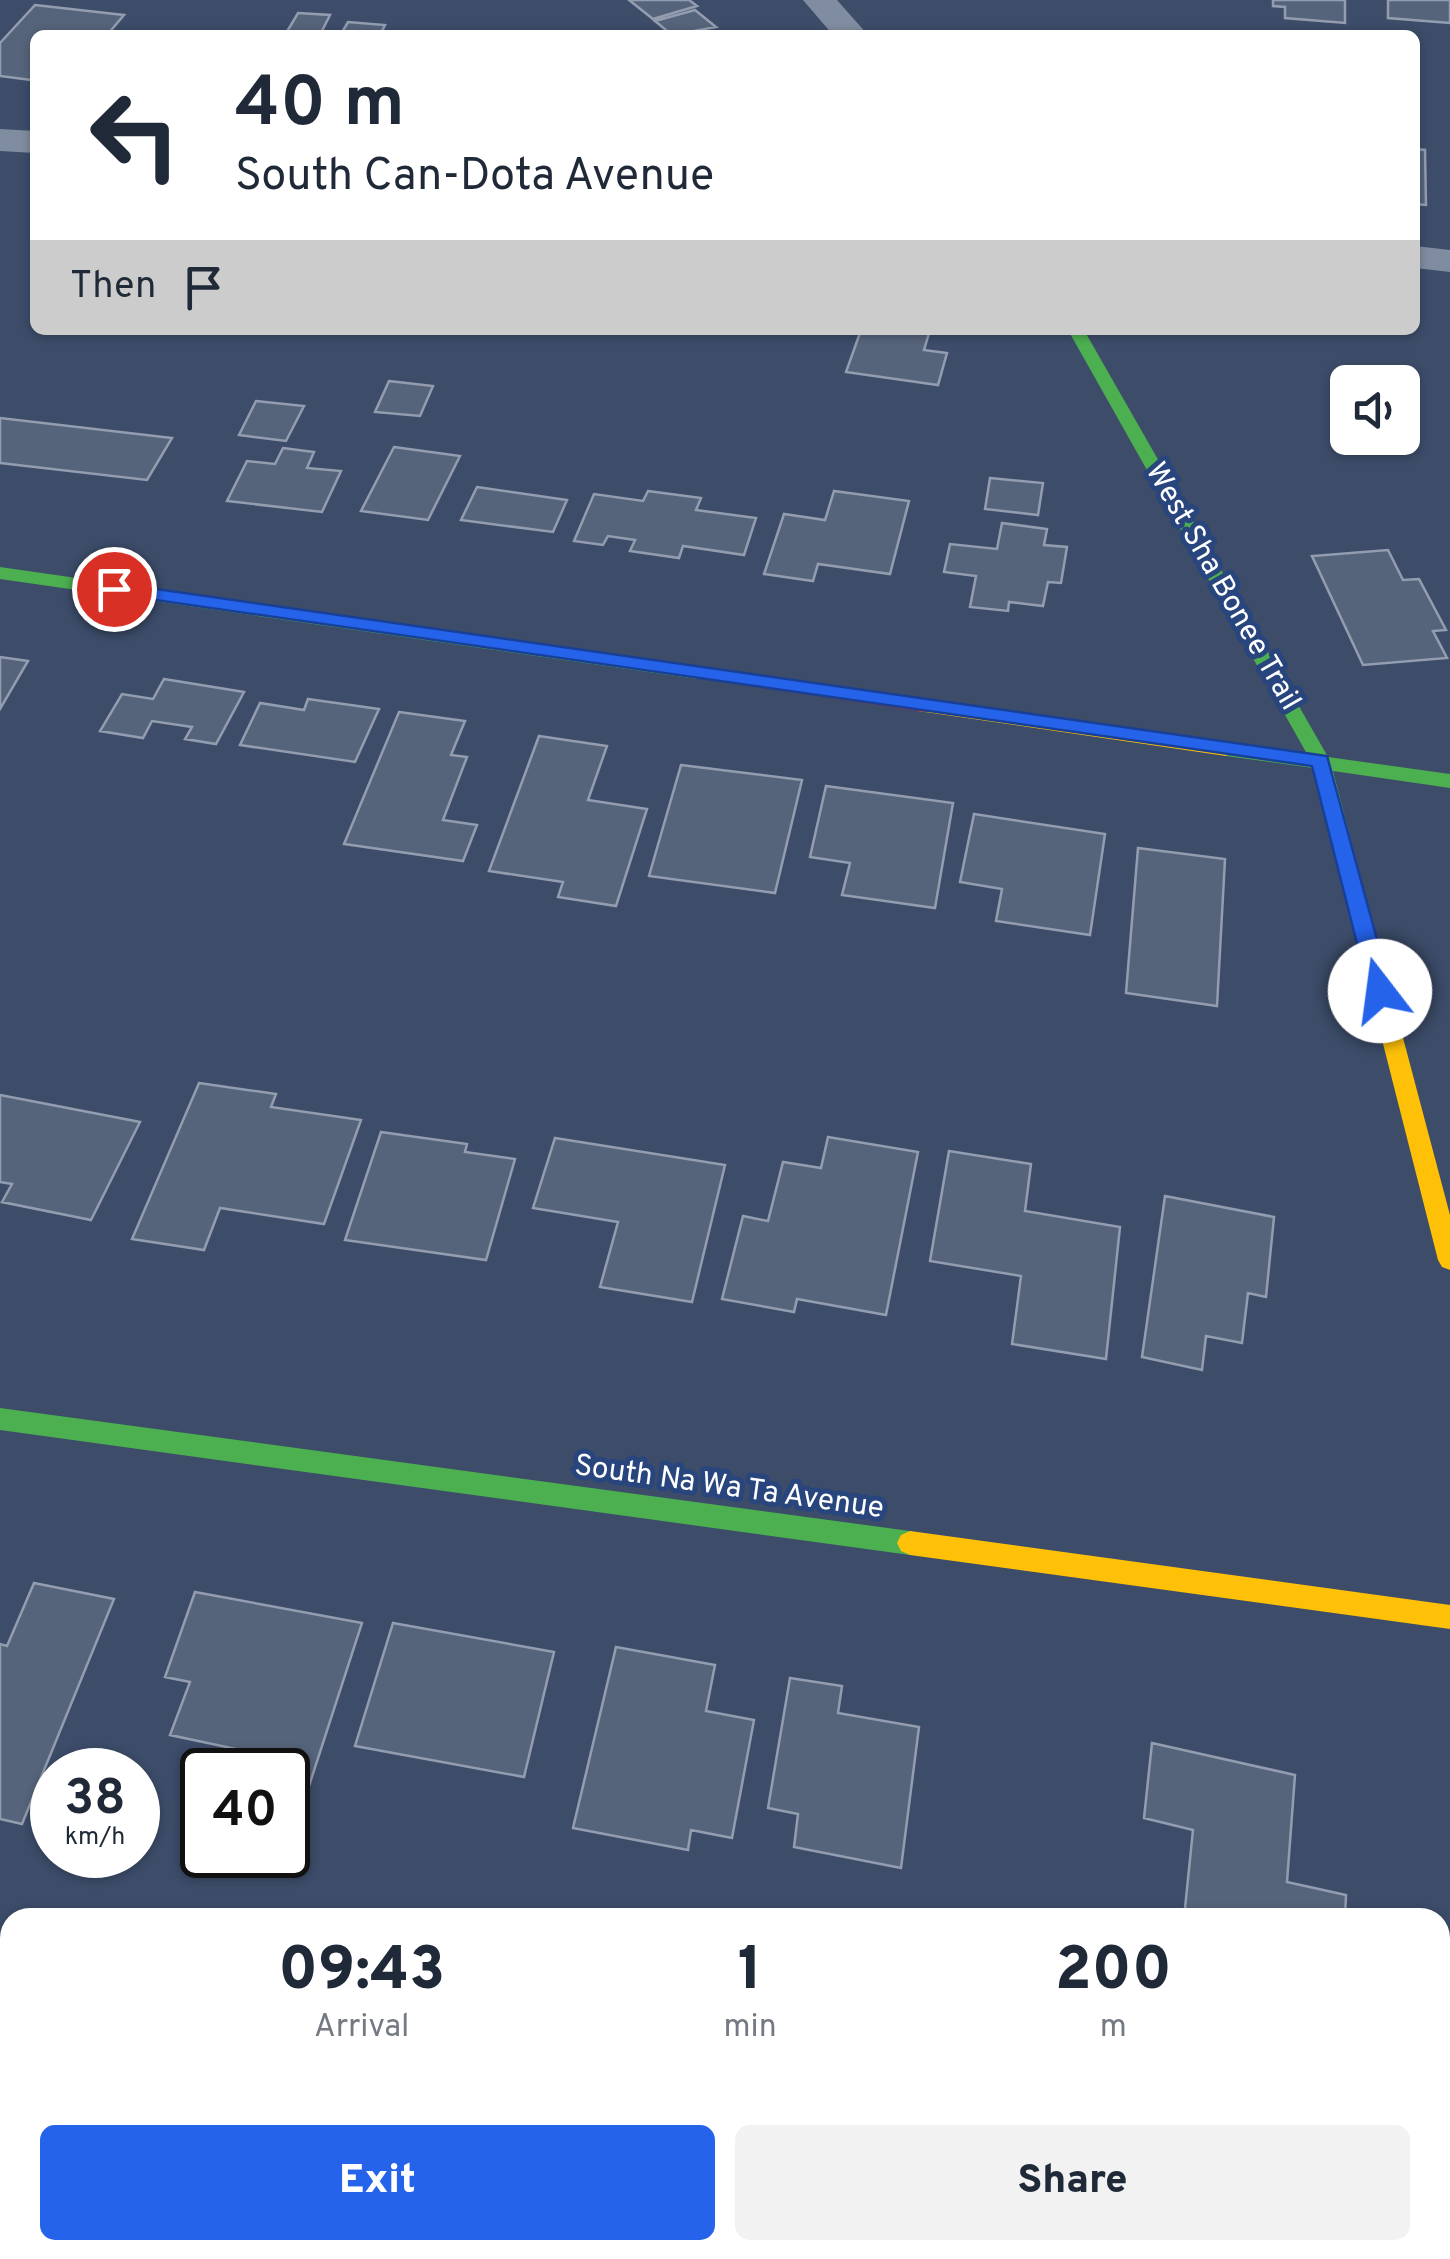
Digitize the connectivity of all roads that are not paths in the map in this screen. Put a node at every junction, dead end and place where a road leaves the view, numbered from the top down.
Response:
1 (819, 0) edge
2 (846, 30) edge
3 (0, 140) edge
4 (30, 142) edge
5 (1420, 258) edge
6 (1450, 261) edge
7 (1079, 335) edge
8 (0, 573) edge
9 (1320, 761) junction
10 (1450, 781) edge
11 (1450, 1260) edge
12 (0, 1419) edge
13 (1450, 1617) edge

1 - 2 street
3 - 4 street
5 - 6 street
7 - 9 street, West Sha Bonee Trail
8 - 9 street
9 - 10 street
9 - 11 street, West Sha Bonee Trail
12 - 13 street, South Na Wa Ta Avenue

